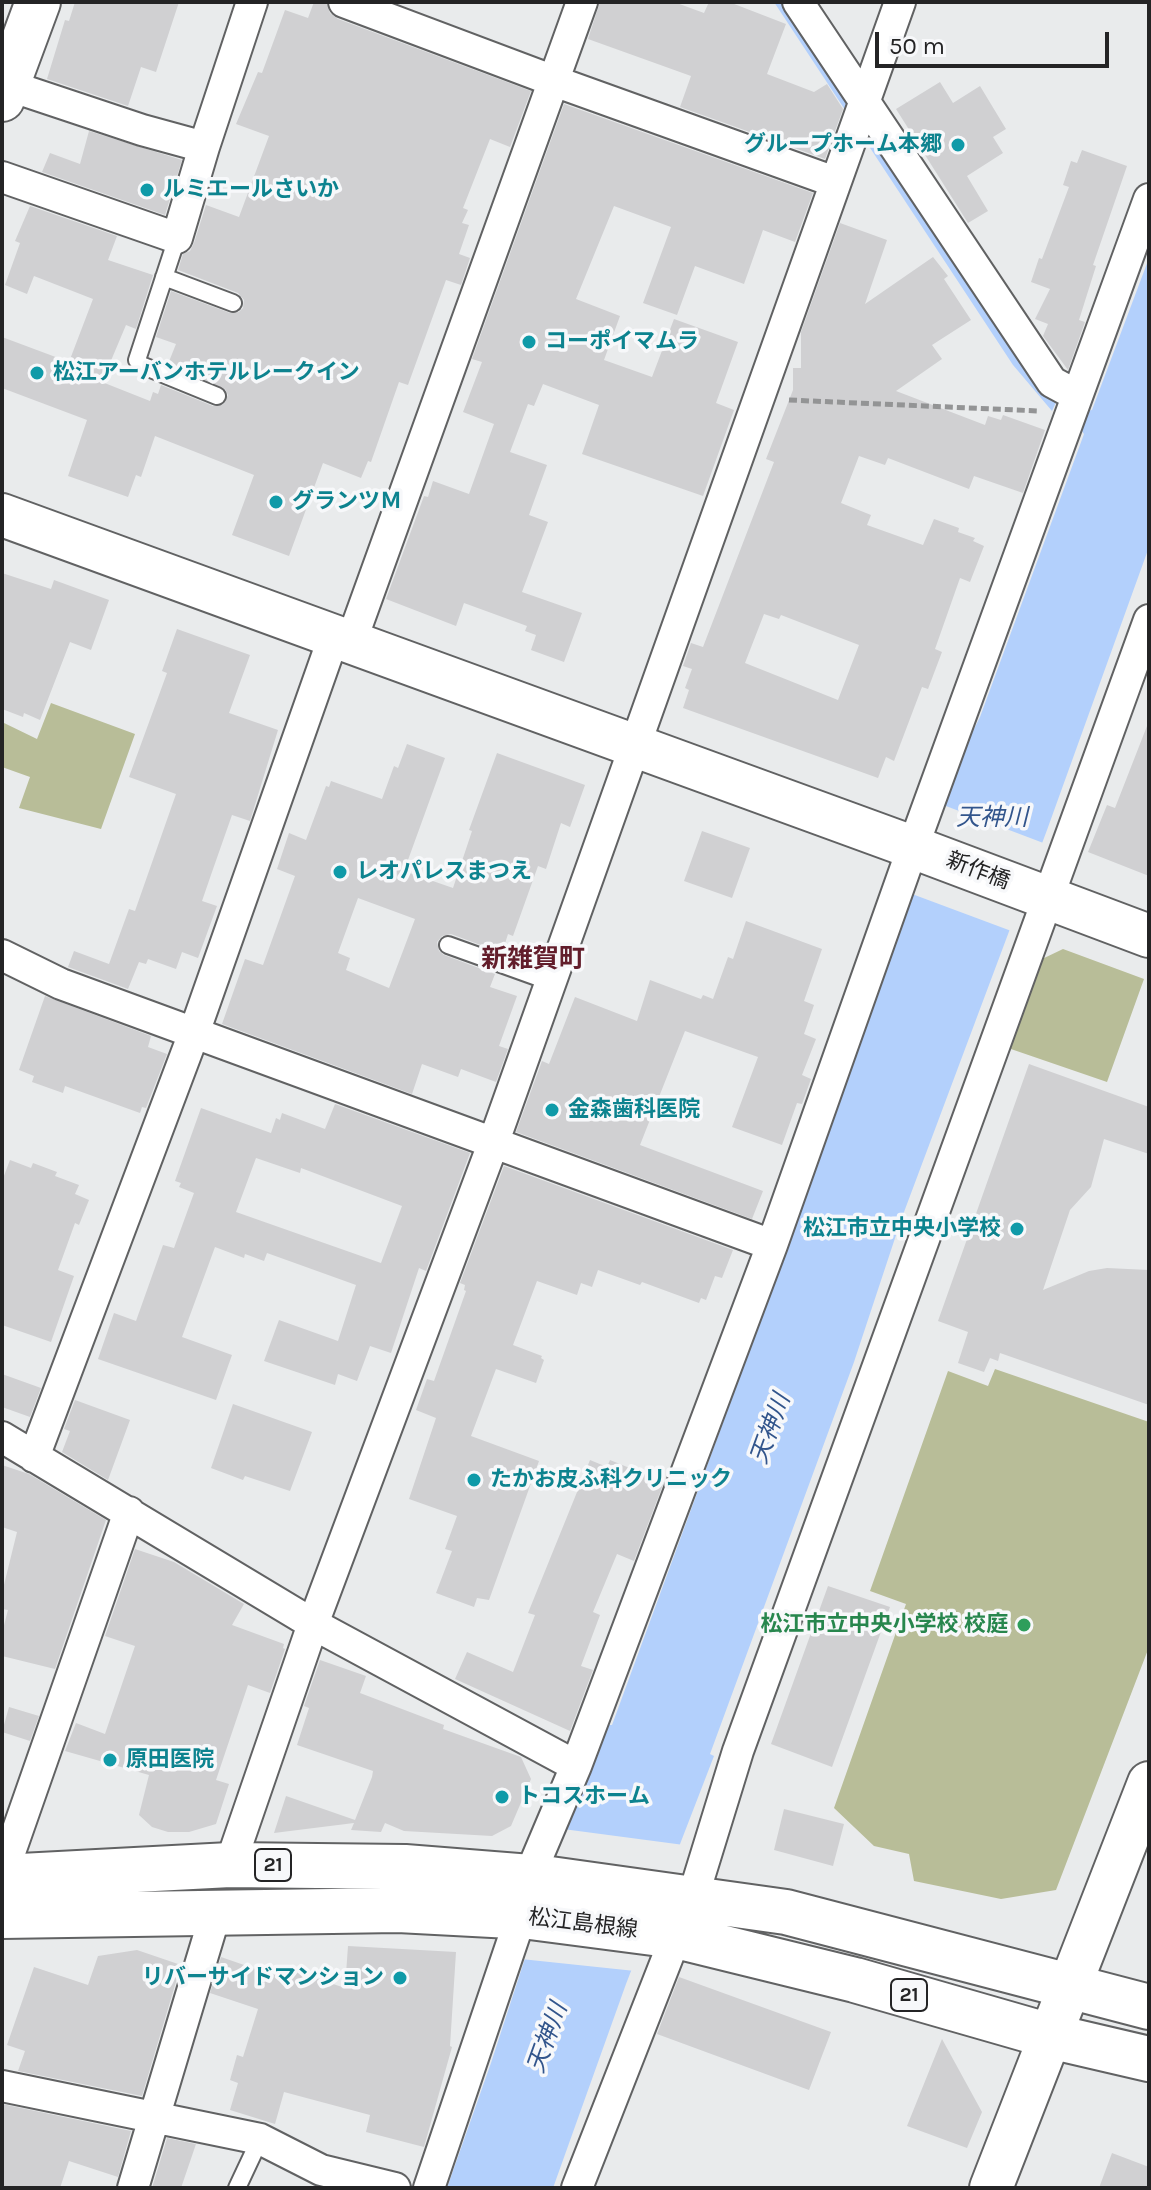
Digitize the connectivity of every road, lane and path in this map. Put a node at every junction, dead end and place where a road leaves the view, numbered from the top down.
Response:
1 (38, 2) edge
2 (252, 2) edge
3 (344, 2) edge
4 (582, 2) edge
5 (798, 2) edge
6 (900, 2) edge
7 (554, 81) junction
8 (5, 92) edge
9 (864, 98) junction
10 (204, 147) junction
11 (2, 177) edge
12 (835, 182) junction
13 (1149, 199) edge
14 (177, 238) junction
15 (164, 277) junction
16 (233, 303) dead end
17 (1076, 395) junction
18 (217, 396) dead end
19 (760, 398) junction
20 (1066, 424) junction
21 (2, 515) edge
22 (1148, 626) edge
23 (343, 639) junction
24 (635, 748) junction
25 (914, 847) junction
26 (1045, 896) junction
27 (1149, 936) edge
28 (448, 945) dead end
29 (2, 955) edge
30 (551, 982) junction
31 (194, 1033) junction
32 (493, 1144) junction
33 (772, 1245) junction
34 (2, 1437) edge
35 (34, 1457) junction
36 (129, 1512) junction
37 (313, 1624) junction
38 (576, 1766) junction
39 (1149, 1783) edge
40 (230, 1865) junction
41 (531, 1897) junction
42 (3, 1903) edge
43 (216, 1912) junction
44 (679, 1916) junction
45 (1069, 1985) junction
46 (1149, 2007) edge
47 (1050, 2036) junction
48 (1149, 2059) edge
49 (2, 2086) edge
50 (155, 2116) junction
51 (260, 2139) junction
52 (133, 2188) edge
53 (237, 2188) edge
54 (395, 2188) edge
55 (429, 2188) edge
56 (577, 2188) edge
57 (991, 2188) edge

1 - 8 main road
2 - 10 street
3 - 7 street
4 - 7 street
5 - 9 street
6 - 9 street
7 - 12 street
7 - 23 street
8 - 10 street
9 - 12 street
9 - 17 street
10 - 14 street
11 - 14 street
12 - 19 street
13 - 17 street
14 - 15 lane
15 - 16 lane
15 - 18 lane
17 - 20 street
19 - 20 path
19 - 24 street
20 - 25 street
21 - 23 street, 新作橋
22 - 26 street
23 - 24 street, 新作橋
23 - 31 street
24 - 25 street, 新作橋
24 - 30 street
25 - 26 street, 新作橋
25 - 33 street
26 - 27 street, 新作橋
26 - 44 street
28 - 30 lane
29 - 31 street
30 - 32 street
31 - 32 street
31 - 35 street
32 - 33 street
32 - 37 street
33 - 38 street
34 - 35 street
35 - 36 street
36 - 37 street
36 - 42 street
37 - 38 street
37 - 40 street
38 - 41 street
39 - 45 street
40 - 41 main road, 松江島根線 / 21
40 - 42 main road, 松江島根線 / 21
41 - 43 main road, 松江島根線 / 21
41 - 44 main road, 松江島根線 / 21
41 - 55 street
42 - 43 main road, 松江島根線 / 21
43 - 50 street
44 - 45 main road, 松江島根線 / 21
44 - 47 main road, 松江島根線 / 21
44 - 56 street
45 - 46 main road, 松江島根線 / 21
45 - 47 street
47 - 48 main road, 松江島根線 / 21
47 - 57 street
49 - 50 street
50 - 51 street
50 - 52 street
51 - 53 lane
51 - 54 street

